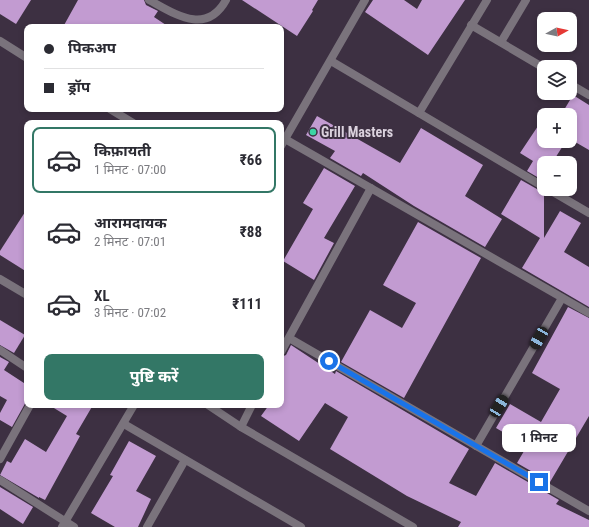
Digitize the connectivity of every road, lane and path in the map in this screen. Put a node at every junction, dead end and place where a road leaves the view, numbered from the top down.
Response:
1 (149, 0) edge
2 (226, 0) edge
3 (365, 0) edge
4 (486, 0) edge
5 (526, 0) edge
6 (471, 25) junction
7 (0, 41) edge
8 (501, 42) junction
9 (24, 56) edge
10 (331, 61) junction
11 (537, 64) edge
12 (577, 88) edge
13 (589, 95) edge
14 (115, 112) edge
15 (419, 114) junction
16 (128, 120) edge
17 (284, 140) edge
18 (284, 143) edge
19 (537, 182) edge
20 (371, 188) junction
21 (560, 196) edge
22 (589, 213) edge
23 (0, 279) edge
24 (24, 293) edge
25 (562, 298) junction
26 (589, 313) edge
27 (289, 338) junction
28 (284, 347) edge
29 (0, 350) edge
30 (24, 366) edge
31 (28, 408) edge
32 (132, 408) edge
33 (212, 408) edge
34 (250, 408) edge
35 (124, 424) junction
36 (241, 427) junction
37 (476, 446) junction
38 (0, 458) edge
39 (185, 460) junction
40 (0, 480) edge
41 (589, 511) edge
42 (64, 524) edge
43 (74, 527) edge
44 (147, 527) edge
45 (300, 527) edge
46 (413, 527) edge

1 - 2 street
3 - 10 street
4 - 6 street
5 - 8 street
6 - 8 street
6 - 15 street
7 - 9 street
8 - 11 street
10 - 15 street
10 - 17 street
12 - 13 street
14 - 16 street
15 - 19 street
18 - 20 street
20 - 25 street
20 - 27 street
21 - 22 street
23 - 24 street
25 - 26 street
25 - 37 street
27 - 28 street
27 - 37 street
29 - 30 street
31 - 38 street
32 - 35 street
33 - 36 street
34 - 36 street
35 - 39 street
35 - 42 street
36 - 46 street
37 - 41 street
39 - 44 street
39 - 45 street
40 - 42 street
42 - 43 street

